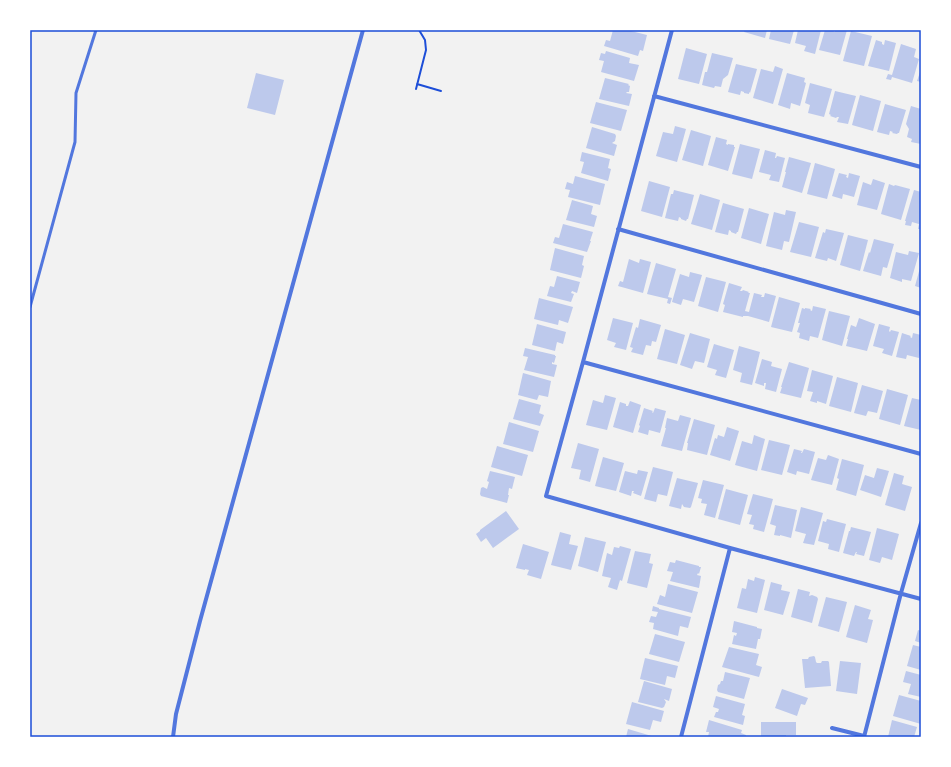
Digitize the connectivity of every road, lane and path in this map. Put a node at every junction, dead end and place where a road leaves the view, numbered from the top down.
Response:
1 (96, 30) edge
2 (363, 30) edge
3 (419, 30) edge
4 (672, 30) edge
5 (417, 84) junction
6 (416, 89) dead end
7 (441, 91) dead end
8 (654, 96) junction
9 (921, 167) edge
10 (618, 229) junction
11 (30, 307) edge
12 (921, 314) edge
13 (583, 362) junction
14 (921, 454) edge
15 (921, 524) edge
16 (730, 548) junction
17 (901, 593) junction
18 (921, 599) edge
19 (832, 728) dead end
20 (173, 737) edge
21 (681, 737) edge
22 (864, 737) edge

1 - 11 lane
2 - 20 street
3 - 5 path
4 - 8 street
5 - 6 path
5 - 7 path
8 - 9 street
8 - 10 street
10 - 12 street
10 - 13 street
13 - 14 street
13 - 16 street
15 - 17 street
16 - 17 street
16 - 21 street
17 - 18 street
17 - 22 street
19 - 22 street

